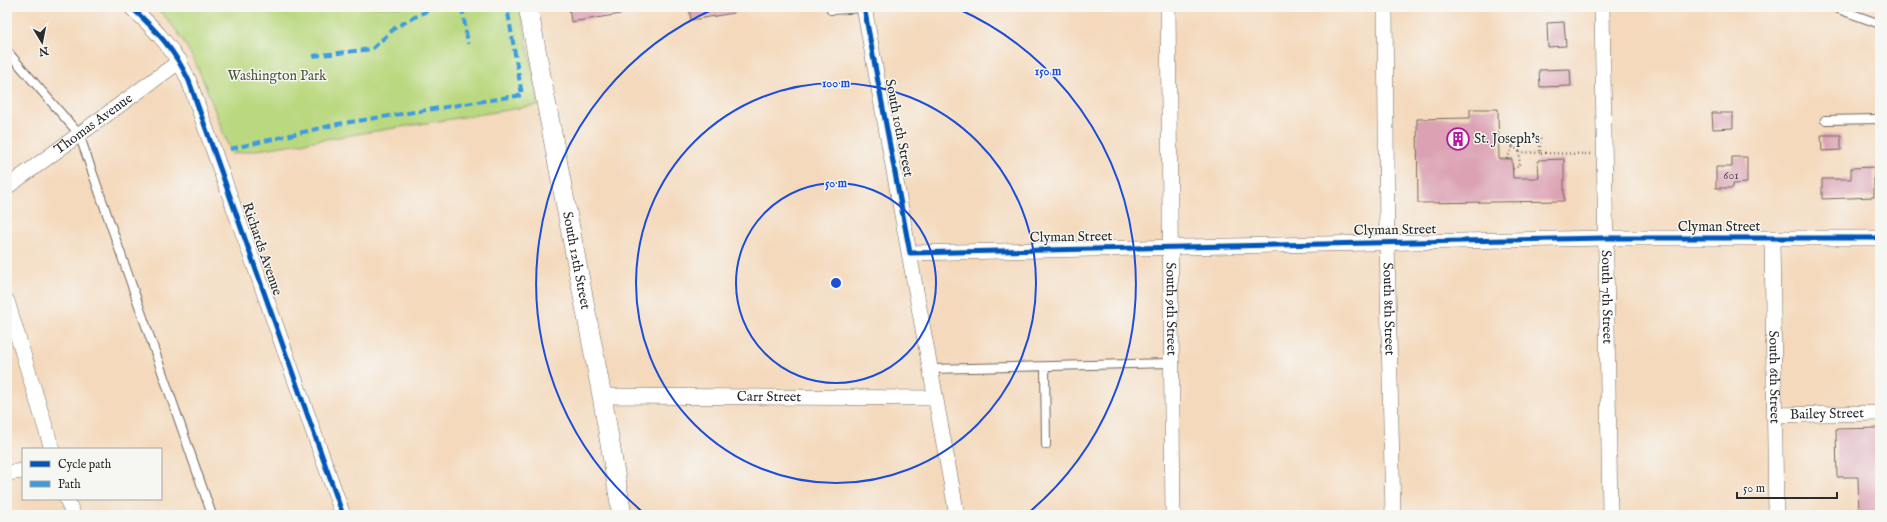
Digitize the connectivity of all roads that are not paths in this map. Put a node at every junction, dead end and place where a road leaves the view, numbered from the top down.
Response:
1 (131, 7) edge
2 (528, 7) edge
3 (831, 7) edge
4 (1168, 7) edge
5 (1385, 7) edge
6 (1602, 7) edge
7 (1832, 7) edge
8 (864, 8) edge
9 (1880, 24) edge
10 (7, 51) edge
11 (180, 61) junction
12 (1880, 119) edge
13 (1825, 120) dead end
14 (79, 134) junction
15 (7, 187) edge
16 (1605, 238) junction
17 (1880, 238) edge
18 (1772, 239) junction
19 (1387, 243) junction
20 (1169, 246) junction
21 (910, 252) junction
22 (7, 301) edge
23 (1170, 364) junction
24 (1045, 367) junction
25 (930, 369) junction
26 (602, 396) junction
27 (936, 398) junction
28 (1880, 413) edge
29 (1773, 415) junction
30 (1046, 445) dead end
31 (52, 448) edge
32 (22, 471) edge
33 (7, 473) edge
34 (67, 500) edge
35 (73, 515) edge
36 (212, 515) edge
37 (343, 515) edge
38 (622, 515) edge
39 (957, 515) edge
40 (1173, 515) edge
41 (1392, 515) edge
42 (1610, 515) edge
43 (1776, 515) edge

1 - 11 street, Richards Avenue
2 - 26 street, South 12th Street
3 - 8 lane
4 - 20 street, South 9th Street
5 - 19 street, South 8th Street
6 - 16 street, South 7th Street
7 - 9 lane
8 - 21 street, South 10th Street
10 - 14 lane
11 - 14 street, Thomas Avenue
11 - 37 street, Richards Avenue
12 - 13 lane
14 - 15 street, Thomas Avenue
14 - 36 lane
16 - 18 street, Clyman Street
16 - 19 street, Clyman Street
16 - 42 street, South 7th Street
17 - 18 street, Clyman Street
18 - 29 street, South 6th Street
19 - 20 street, Clyman Street
19 - 41 street, South 8th Street
20 - 21 street, Clyman Street
20 - 23 street, South 9th Street
21 - 25 street, South 10th Street
22 - 31 street
23 - 24 lane
23 - 40 street, South 9th Street
24 - 25 lane
24 - 30 lane
25 - 27 street, South 10th Street
26 - 27 street, Carr Street
26 - 38 street, South 12th Street
27 - 39 street, South 10th Street
28 - 29 street, Bailey Street
29 - 43 street, South 6th Street
32 - 33 street
34 - 35 street

